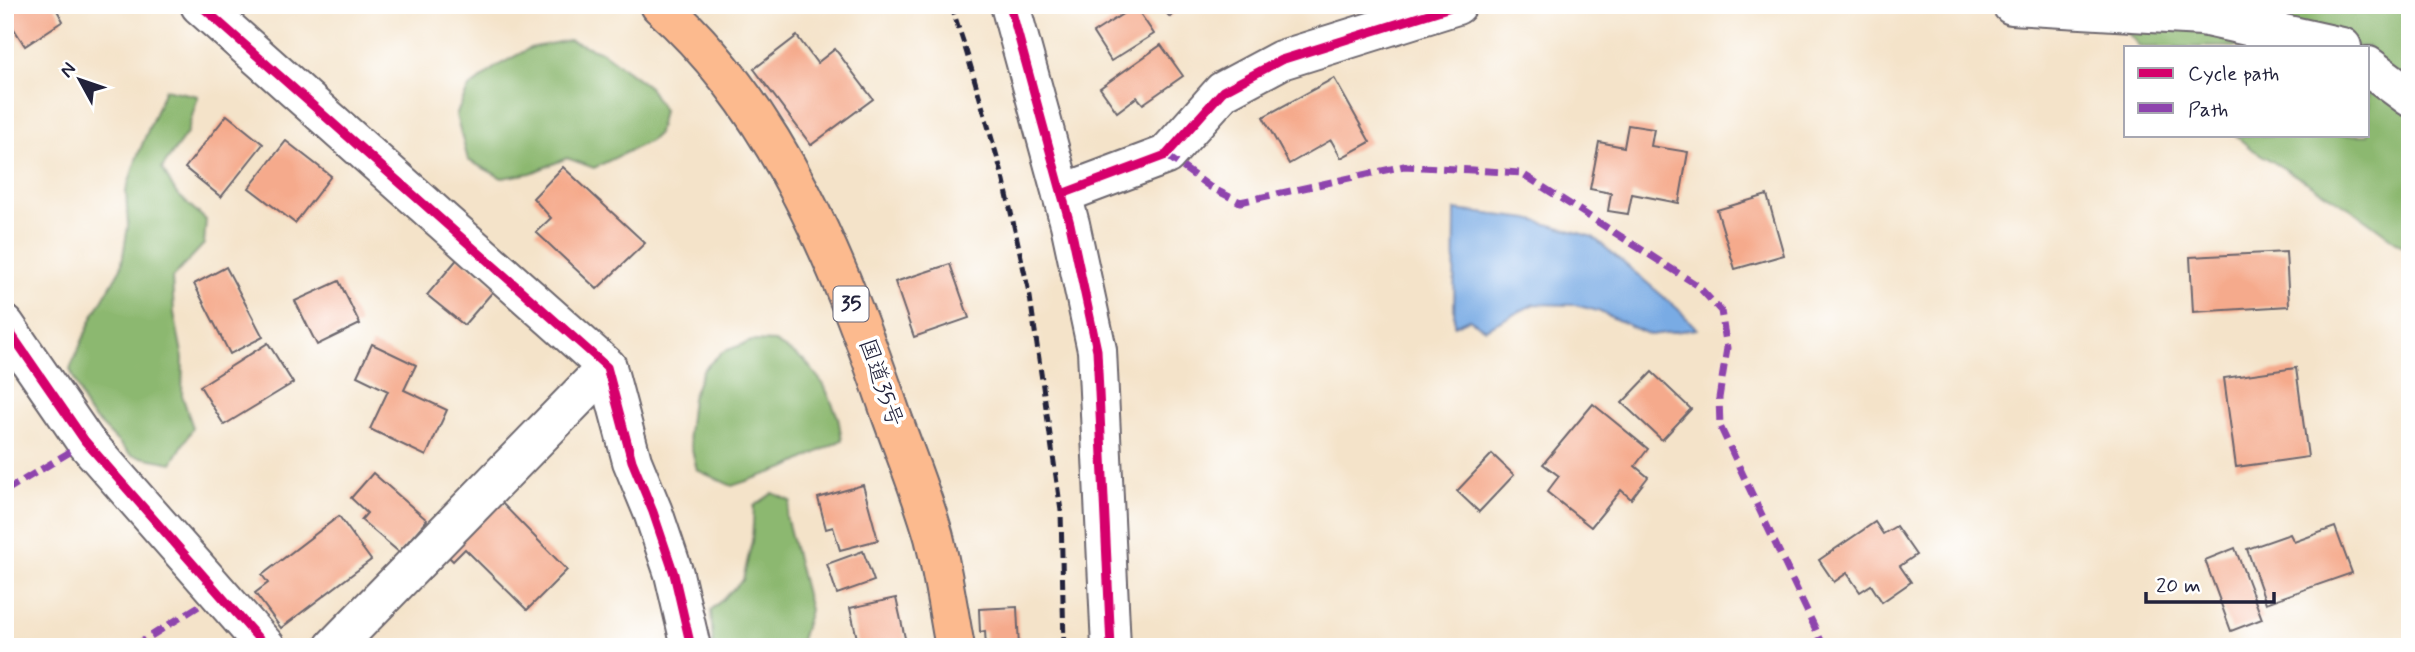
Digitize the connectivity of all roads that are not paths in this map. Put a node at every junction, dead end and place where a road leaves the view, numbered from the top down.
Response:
1 (201, 5) edge
2 (660, 5) edge
3 (1010, 5) edge
4 (1457, 5) edge
5 (2012, 5) edge
6 (2337, 46) edge
7 (2370, 67) edge
8 (2410, 97) edge
9 (1062, 194) junction
10 (5, 325) edge
11 (607, 367) junction
12 (266, 647) edge
13 (334, 647) edge
14 (691, 647) edge
15 (955, 647) edge
16 (1111, 647) edge

1 - 11 street
2 - 15 highway, 国道35号 / 35
3 - 9 street
4 - 9 street
5 - 6 street
7 - 8 street
9 - 16 street
10 - 12 street
11 - 13 street
11 - 14 street

